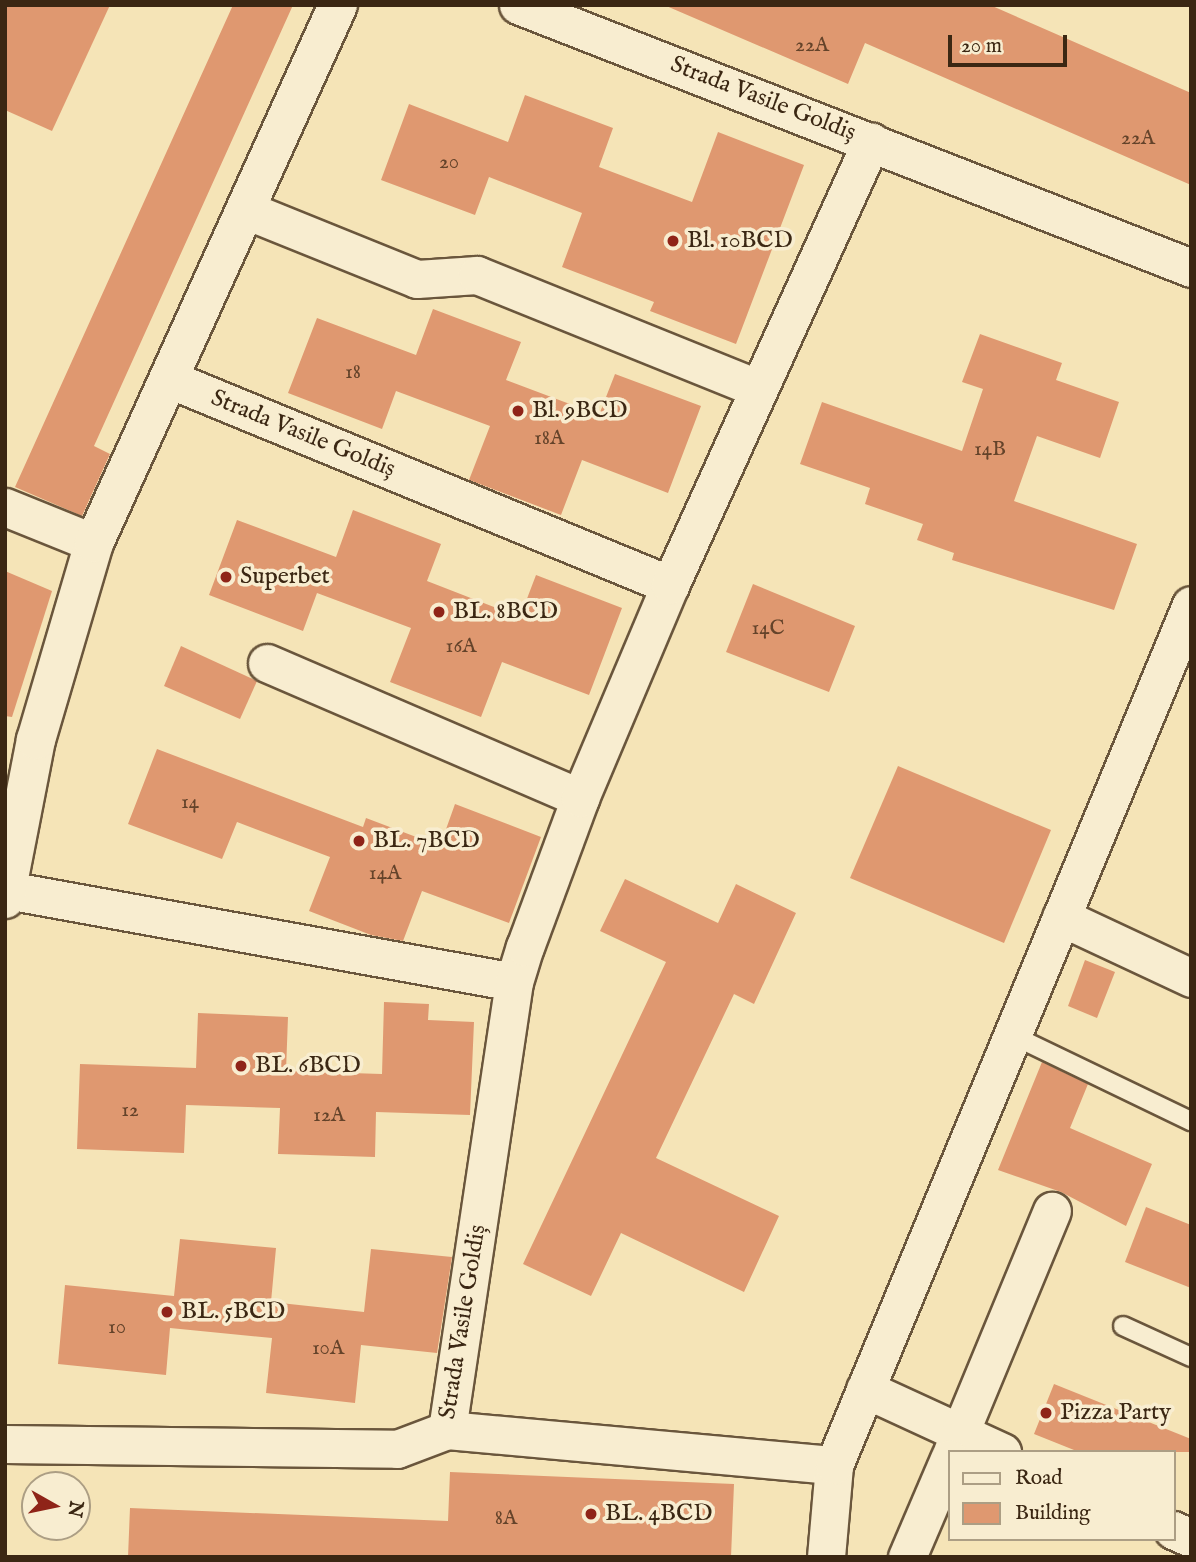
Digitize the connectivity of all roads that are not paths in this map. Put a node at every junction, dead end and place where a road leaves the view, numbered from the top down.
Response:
1 (338, 5) edge
2 (539, 9) edge
3 (871, 141) junction
4 (246, 210) junction
5 (1191, 268) edge
6 (169, 379) junction
7 (756, 388) junction
8 (5, 507) edge
9 (94, 543) junction
10 (670, 585) junction
11 (1191, 604) edge
12 (267, 663) dead end
13 (1177, 676) edge
14 (580, 798) junction
15 (6, 895) edge
16 (1061, 917) junction
17 (1191, 978) edge
18 (514, 982) junction
19 (1012, 1035) junction
20 (1191, 1121) edge
21 (1052, 1211) dead end
22 (1123, 1326) dead end
23 (1191, 1357) edge
24 (865, 1389) junction
25 (447, 1430) junction
26 (5, 1444) edge
27 (954, 1448) edge
28 (978, 1450) edge
29 (948, 1462) edge
30 (834, 1465) junction
31 (1175, 1531) edge
32 (1191, 1538) edge
33 (826, 1557) edge
34 (907, 1557) edge

1 - 4 street
2 - 3 street, Strada Vasile Goldiș
3 - 5 street
3 - 7 street, Strada Vasile Goldiș
4 - 6 street
4 - 7 street
6 - 9 street
6 - 10 street, Strada Vasile Goldiș
7 - 10 street, Strada Vasile Goldiș
8 - 9 street
9 - 15 street
10 - 14 street, Strada Vasile Goldiș
11 - 13 street
12 - 14 street
13 - 16 street
14 - 18 street, Strada Vasile Goldiș
15 - 18 street
16 - 17 street
16 - 19 street
18 - 25 street, Strada Vasile Goldiș
19 - 20 lane
19 - 24 street
21 - 27 street
22 - 23 lane
24 - 27 street
24 - 30 street
25 - 26 street, Strada Vasile Goldiș
25 - 30 street
27 - 28 street
29 - 34 street
30 - 33 street
31 - 32 street

